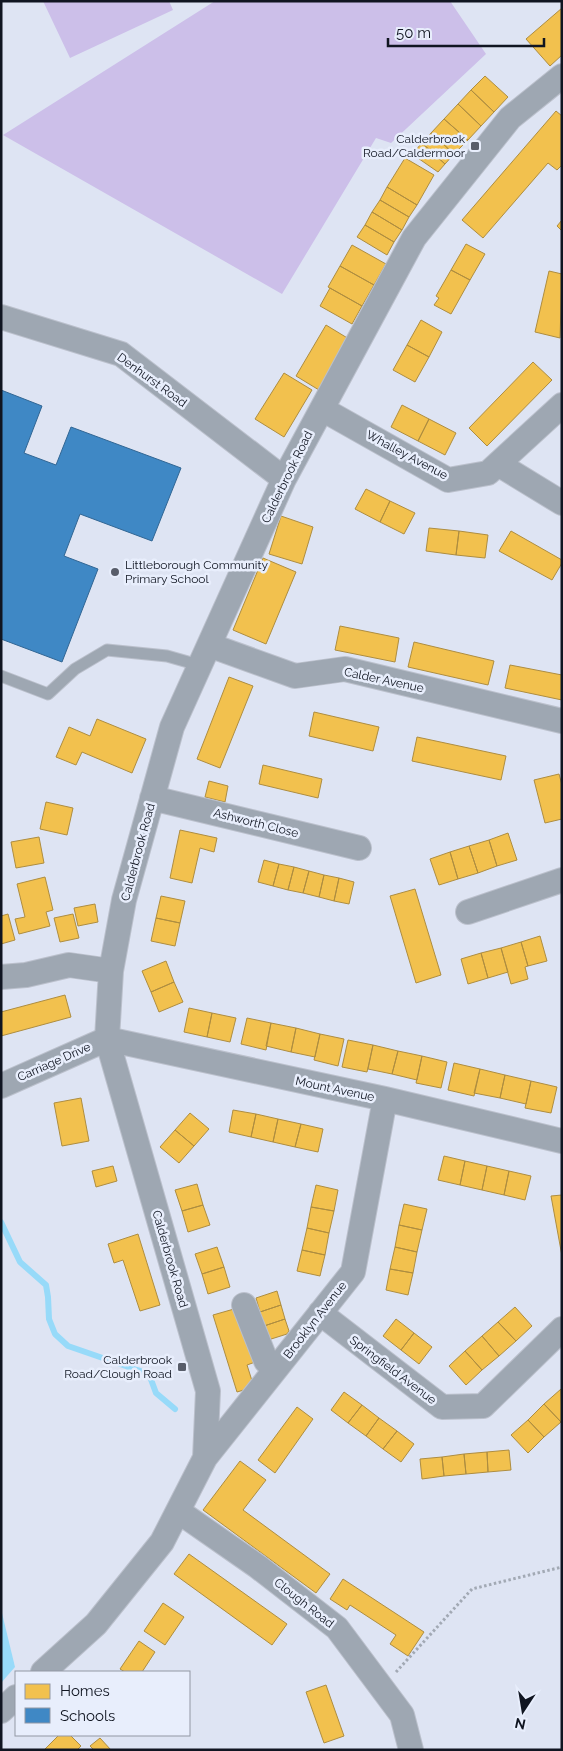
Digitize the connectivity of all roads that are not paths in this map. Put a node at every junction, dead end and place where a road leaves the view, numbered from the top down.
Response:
1 (558, 88) edge
2 (1, 317) edge
3 (562, 405) edge
4 (322, 409) junction
5 (498, 464) junction
6 (284, 479) junction
7 (562, 502) edge
8 (209, 645) junction
9 (199, 668) junction
10 (1, 676) edge
11 (562, 721) edge
12 (152, 798) junction
13 (359, 848) dead end
14 (562, 880) edge
15 (468, 912) dead end
16 (111, 971) junction
17 (1, 977) edge
18 (107, 1039) junction
19 (1, 1086) edge
20 (385, 1100) junction
21 (562, 1141) edge
22 (244, 1305) dead end
23 (320, 1313) junction
24 (562, 1329) edge
25 (275, 1370) junction
26 (205, 1458) junction
27 (178, 1511) junction
28 (44, 1671) edge
29 (15, 1698) edge
30 (1, 1711) edge
31 (411, 1750) edge

1 - 4 street, Calderbrook Road
2 - 6 street, Denhurst Road
3 - 5 street, Whalley Avenue
4 - 5 street, Whalley Avenue
4 - 6 street, Calderbrook Road
5 - 7 street
6 - 8 street, Calderbrook Road
8 - 9 street, Calderbrook Road
8 - 11 street, Calder Avenue
9 - 10 lane
9 - 12 street, Calderbrook Road
12 - 13 street, Ashworth Close
12 - 16 street, Calderbrook Road
14 - 15 street
16 - 17 street
16 - 18 street, Calderbrook Road
18 - 19 street, Carriage Drive
18 - 20 street, Mount Avenue
18 - 26 street, Calderbrook Road
20 - 21 street, Mount Avenue
20 - 23 street, Brooklyn Avenue
22 - 25 street
23 - 24 street, Springfield Avenue
23 - 25 street, Brooklyn Avenue
25 - 26 street, Brooklyn Avenue
26 - 27 street, Calderbrook Road
27 - 28 street, Calderbrook Road
27 - 31 street, Clough Road
29 - 30 street

